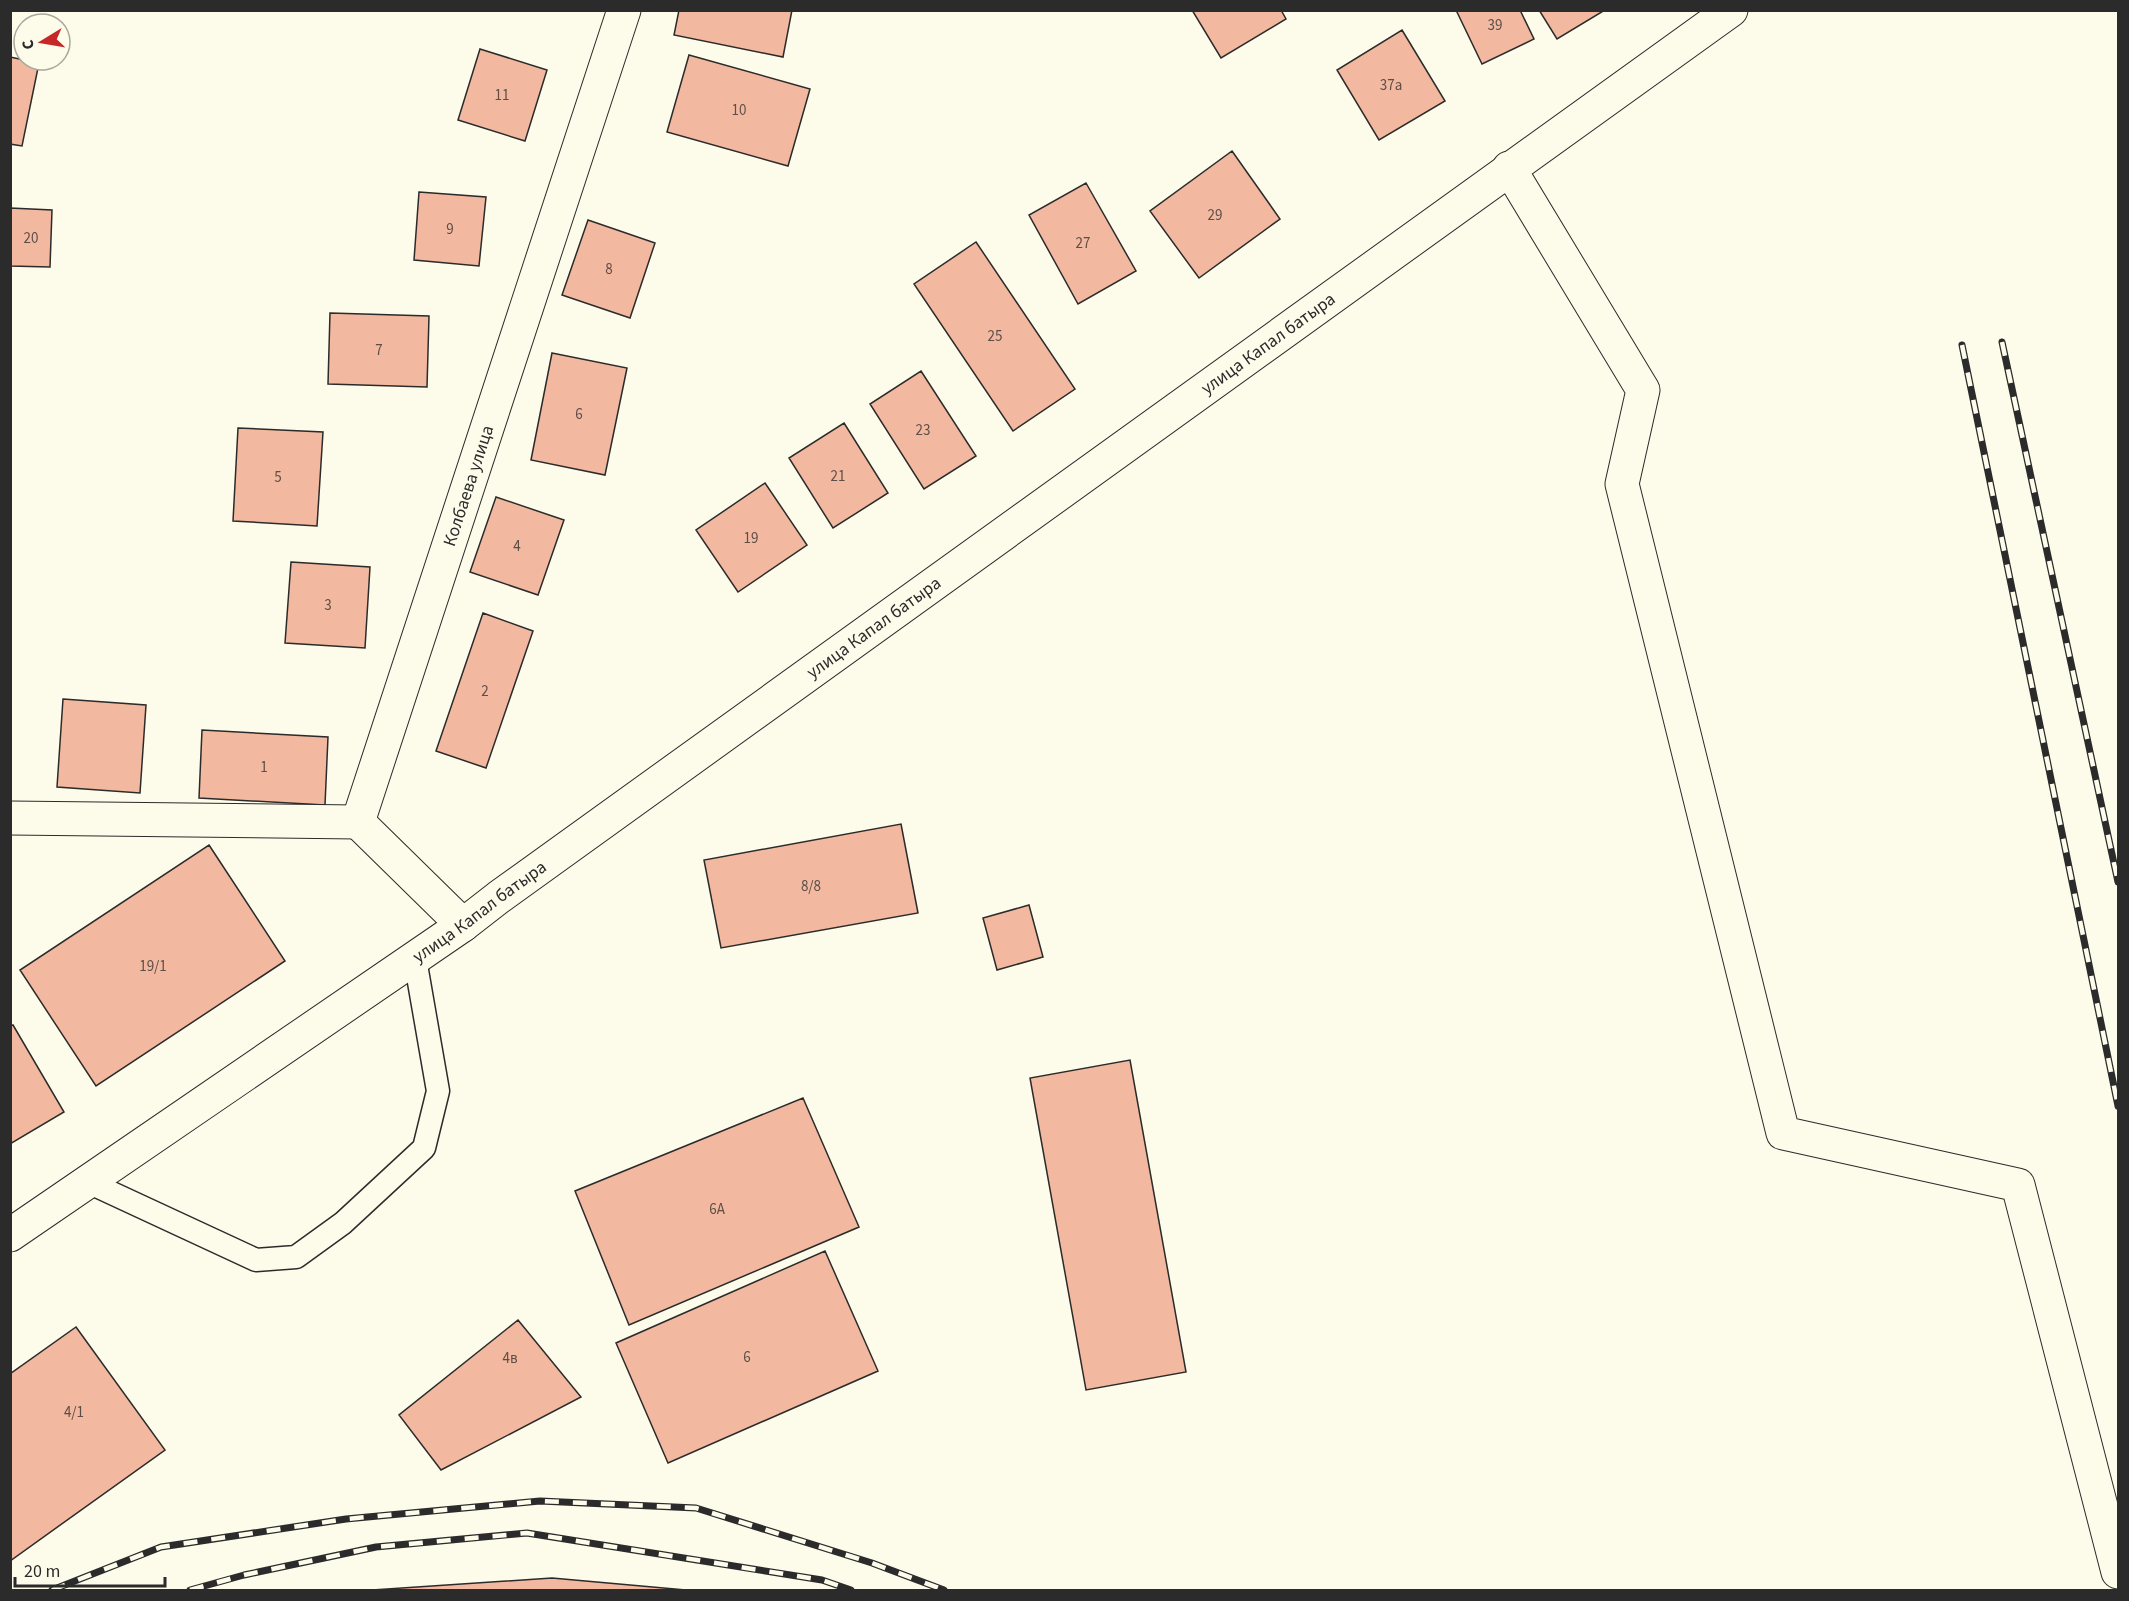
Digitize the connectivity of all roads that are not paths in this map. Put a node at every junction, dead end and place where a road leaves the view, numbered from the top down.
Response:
1 (624, 10) edge
2 (1731, 10) edge
3 (1509, 168) junction
4 (10, 819) edge
5 (358, 822) junction
6 (463, 925) junction
7 (415, 959) junction
8 (88, 1182) junction
9 (10, 1235) edge
10 (2118, 1572) edge

1 - 5 street, Колбаева улица
2 - 3 street, улица Капал батыра
3 - 6 street, улица Капал батыра
3 - 10 street
4 - 5 street
5 - 6 street
6 - 7 street, улица Капал батыра
7 - 8 street, улица Капал батыра
7 - 8 lane
8 - 9 street, улица Капал батыра

